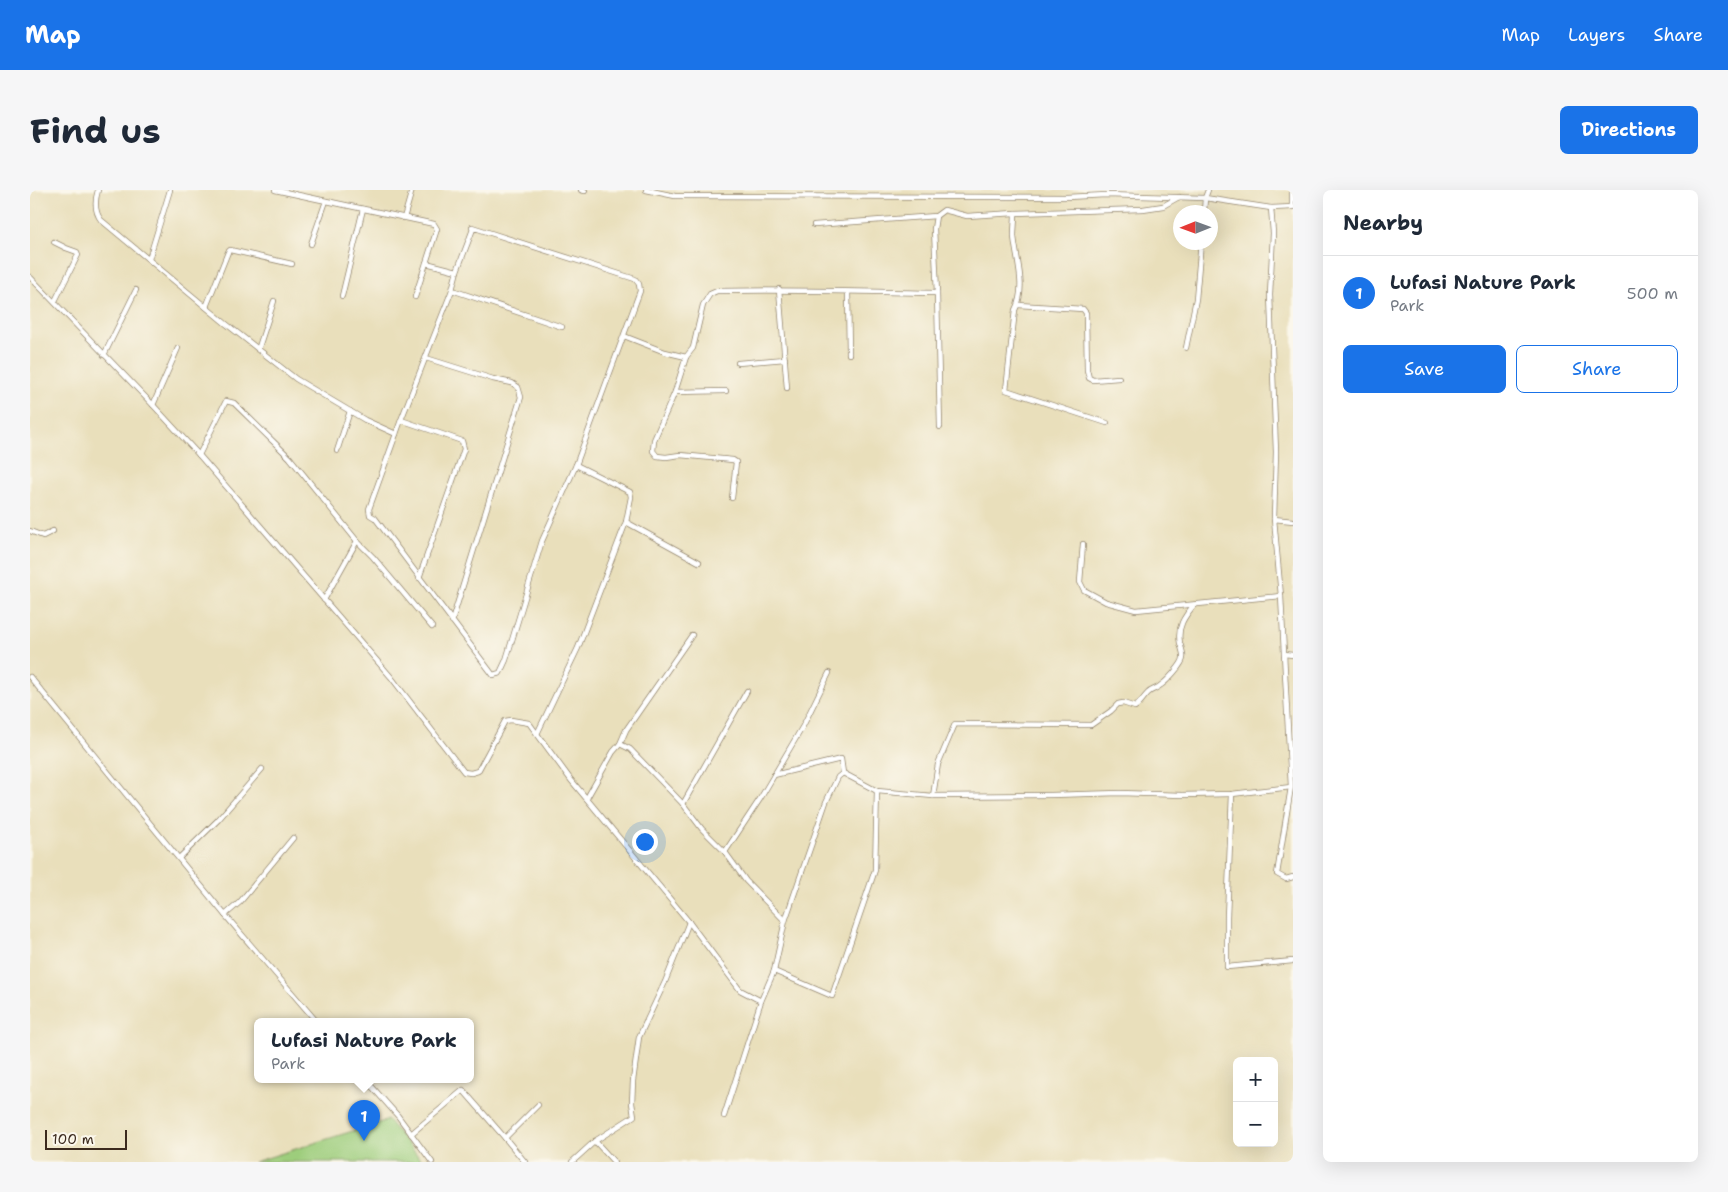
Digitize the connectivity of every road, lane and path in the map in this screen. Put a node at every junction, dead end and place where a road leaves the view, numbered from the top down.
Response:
1 (98, 190) edge
2 (170, 190) edge
3 (275, 190) edge
4 (412, 190) edge
5 (646, 190) edge
6 (751, 190) edge
7 (830, 190) edge
8 (1208, 190) edge
9 (1292, 190) edge
10 (751, 196) junction
11 (831, 196) junction
12 (1180, 197) junction
13 (1205, 198) junction
14 (326, 201) junction
15 (1204, 205) edge
16 (1292, 206) edge
17 (1271, 208) junction
18 (362, 209) junction
19 (1015, 213) junction
20 (936, 216) junction
21 (404, 218) junction
22 (814, 225) dead end
23 (54, 242) dead end
24 (311, 244) dead end
25 (1200, 250) edge
26 (149, 259) junction
27 (426, 263) junction
28 (292, 264) dead end
29 (456, 271) junction
30 (30, 277) edge
31 (779, 289) junction
32 (136, 290) dead end
33 (452, 290) junction
34 (848, 292) junction
35 (937, 293) junction
36 (342, 296) dead end
37 (415, 297) dead end
38 (55, 301) junction
39 (274, 301) dead end
40 (1018, 305) junction
41 (206, 307) junction
42 (562, 327) dead end
43 (624, 336) junction
44 (178, 348) dead end
45 (1186, 348) dead end
46 (258, 350) junction
47 (849, 354) dead end
48 (104, 355) junction
49 (686, 357) junction
50 (426, 358) junction
51 (785, 360) junction
52 (738, 363) dead end
53 (1119, 378) dead end
54 (787, 388) dead end
55 (726, 391) dead end
56 (675, 392) junction
57 (153, 405) junction
58 (350, 411) junction
59 (401, 420) junction
60 (1106, 423) dead end
61 (940, 427) dead end
62 (396, 434) junction
63 (337, 451) dead end
64 (199, 455) junction
65 (576, 465) junction
66 (732, 498) dead end
67 (1274, 519) junction
68 (1293, 521) edge
69 (626, 522) junction
70 (30, 531) edge
71 (53, 531) dead end
72 (357, 541) junction
73 (1084, 544) dead end
74 (699, 562) dead end
75 (419, 578) junction
76 (1281, 596) junction
77 (324, 600) junction
78 (1194, 605) junction
79 (452, 621) junction
80 (432, 627) dead end
81 (692, 635) dead end
82 (1284, 654) junction
83 (1293, 655) edge
84 (829, 673) dead end
85 (30, 677) edge
86 (747, 691) dead end
87 (537, 734) junction
88 (620, 744) junction
89 (262, 769) dead end
90 (843, 773) junction
91 (774, 775) junction
92 (1291, 787) junction
93 (877, 791) junction
94 (1232, 794) junction
95 (933, 796) junction
96 (587, 798) junction
97 (683, 804) junction
98 (293, 838) dead end
99 (725, 852) junction
100 (179, 858) junction
101 (1293, 877) edge
102 (225, 915) junction
103 (785, 921) junction
104 (689, 922) junction
105 (1293, 961) edge
106 (774, 971) junction
107 (761, 1001) junction
108 (314, 1018) edge
109 (369, 1083) edge
110 (538, 1105) dead end
111 (724, 1116) dead end
112 (411, 1134) junction
113 (505, 1138) junction
114 (595, 1141) junction
115 (432, 1162) edge
116 (524, 1162) edge
117 (572, 1162) edge
118 (614, 1162) edge

1 - 26 street
2 - 26 street
3 - 14 street
4 - 21 street
5 - 10 street
6 - 10 street
7 - 11 street
8 - 13 street
9 - 16 street
10 - 11 street
11 - 12 street
12 - 13 street
12 - 19 street
13 - 15 street
13 - 17 street
14 - 18 street
14 - 24 street
16 - 17 street
17 - 67 street
18 - 21 street
18 - 36 street
19 - 20 street
19 - 40 street
20 - 22 street
20 - 35 street
21 - 27 street
23 - 38 street
25 - 45 street
26 - 41 street
27 - 29 street
27 - 37 street
28 - 41 street
29 - 33 street
29 - 43 street
30 - 38 street
31 - 34 street
31 - 49 street
31 - 51 street
32 - 48 street
33 - 42 street
33 - 50 street
34 - 35 street
34 - 47 street
35 - 61 street
38 - 48 street
39 - 46 street
40 - 53 street
40 - 60 street
41 - 46 street
43 - 49 street
43 - 65 street
44 - 57 street
46 - 58 street
48 - 57 street
49 - 56 street
50 - 59 street
50 - 79 street
51 - 52 street
51 - 54 street
55 - 56 street
56 - 66 street
57 - 64 street
58 - 62 street
58 - 63 street
59 - 62 street
59 - 75 street
62 - 75 street
64 - 72 street
64 - 77 street
65 - 69 street
65 - 79 street
67 - 68 street
67 - 76 street
69 - 74 street
69 - 87 street
70 - 71 street
72 - 77 street
72 - 80 street
73 - 78 street
75 - 79 street
76 - 78 street
76 - 82 street
77 - 87 street
78 - 95 street
81 - 88 street
82 - 83 street
82 - 92 street
84 - 91 street
85 - 100 street
86 - 97 street
87 - 96 street
88 - 96 street
88 - 97 street
89 - 100 street
90 - 91 street
90 - 93 street
90 - 103 street
91 - 99 street
92 - 94 street
92 - 101 street
93 - 95 street
93 - 106 street
94 - 95 street
94 - 105 street
96 - 104 street
97 - 99 street
98 - 102 street
99 - 103 street
100 - 102 street
102 - 108 street
103 - 106 street
104 - 107 street
104 - 114 street
106 - 107 street
107 - 111 street
109 - 112 street
110 - 113 street
112 - 113 street
112 - 115 street
113 - 116 street
114 - 117 street
114 - 118 street

